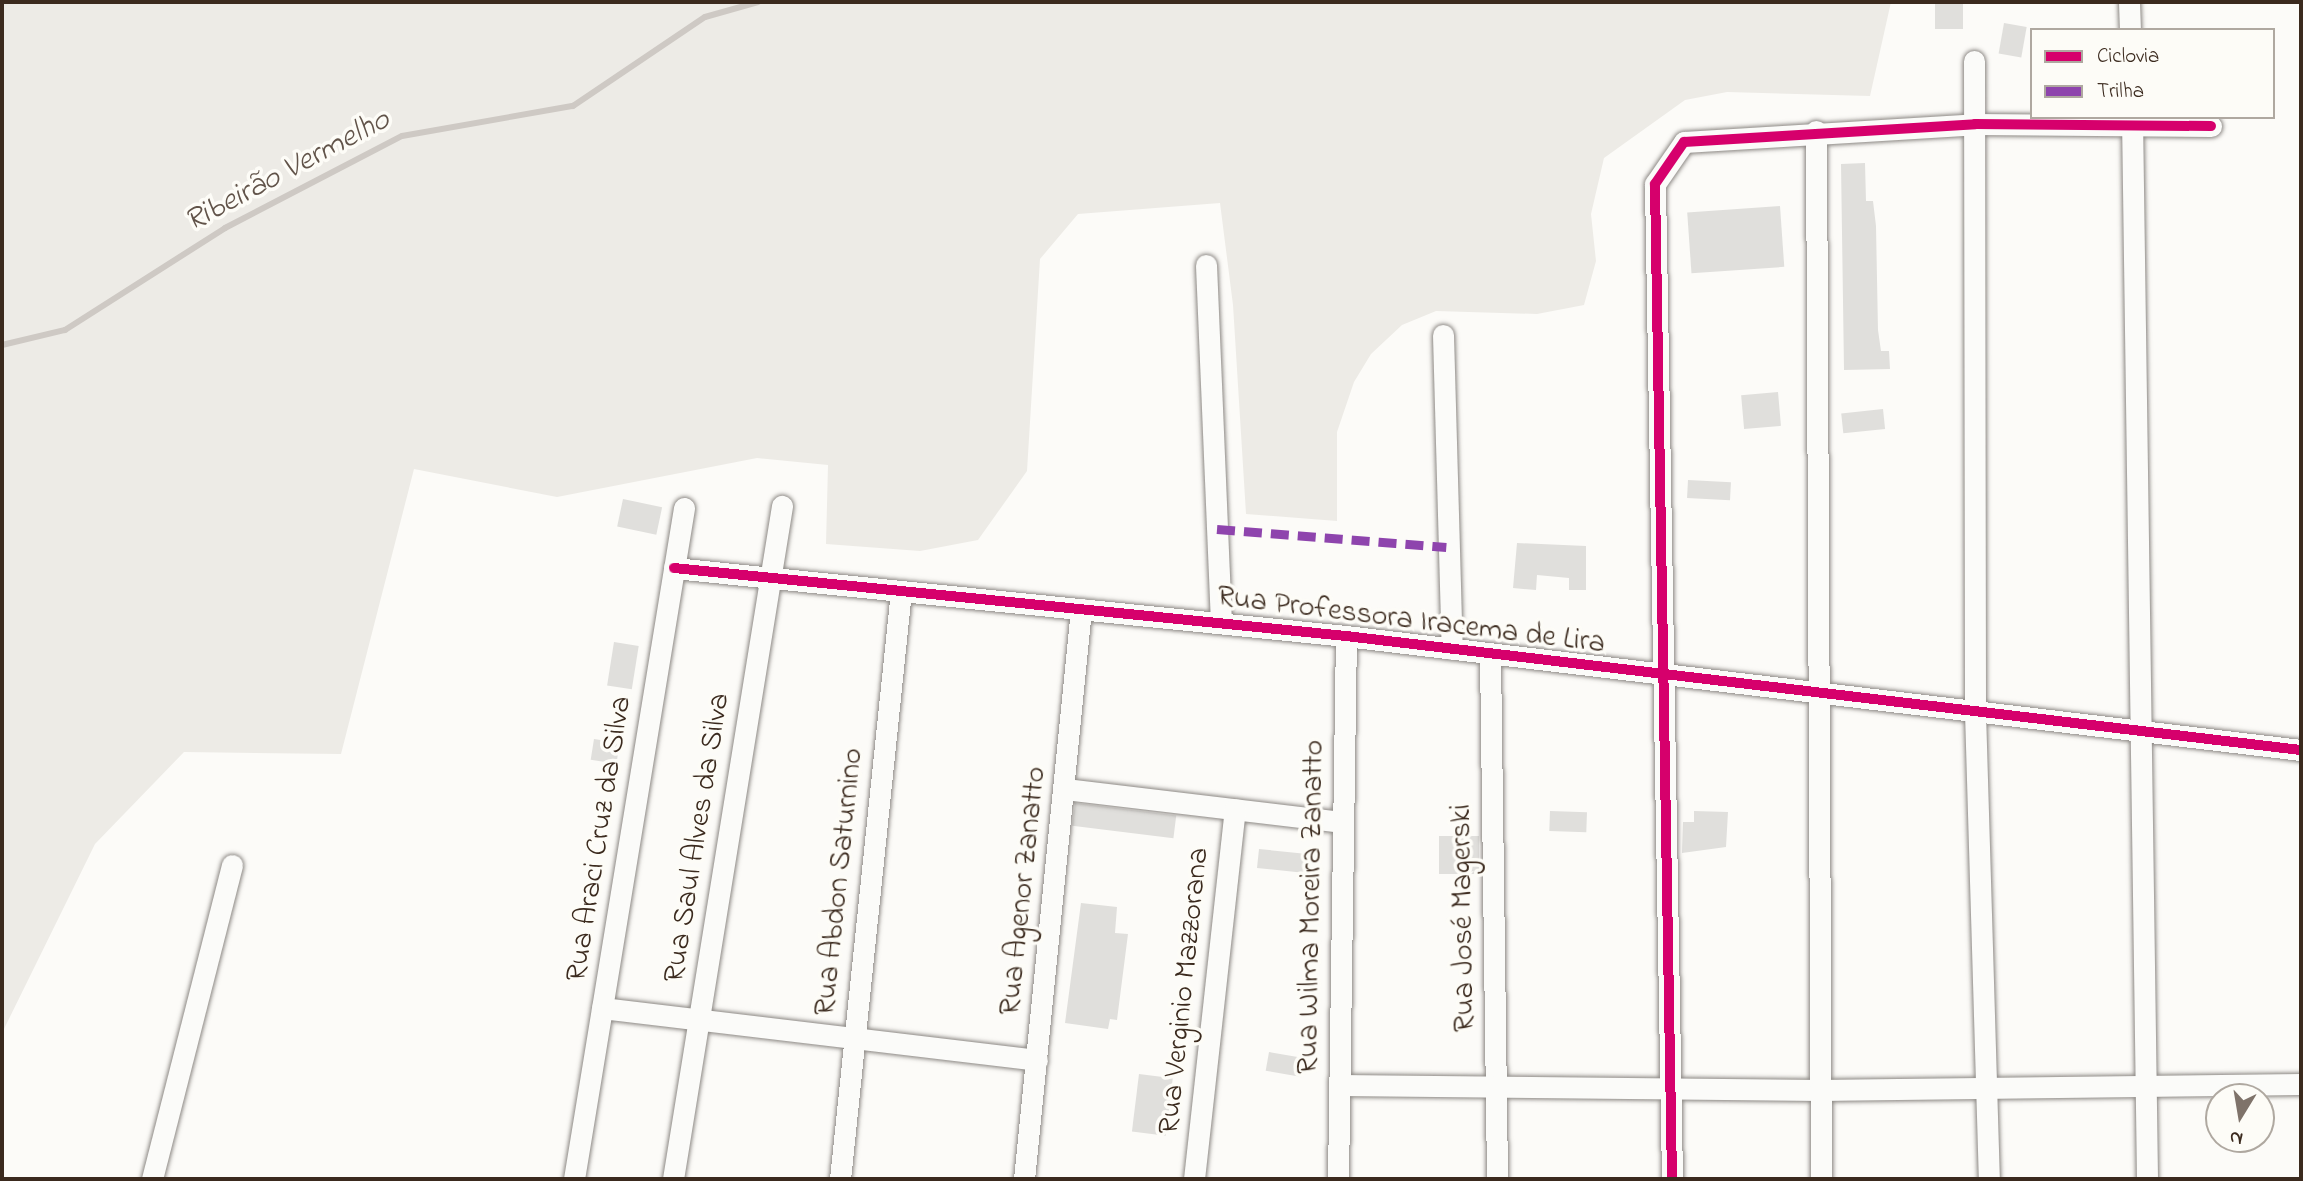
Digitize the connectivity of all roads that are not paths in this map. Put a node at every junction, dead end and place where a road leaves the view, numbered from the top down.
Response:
1 (2129, 2) edge
2 (2130, 28) edge
3 (1973, 61) dead end
4 (2132, 122) edge
5 (1975, 124) junction
6 (2211, 126) dead end
7 (1816, 131) junction
8 (1206, 265) dead end
9 (1443, 335) dead end
10 (782, 506) dead end
11 (684, 508) dead end
12 (674, 568) junction
13 (770, 578) junction
14 (901, 591) junction
15 (1081, 609) junction
16 (1221, 623) junction
17 (1346, 636) junction
18 (1451, 649) junction
19 (1490, 655) junction
20 (1661, 674) junction
21 (1820, 691) junction
22 (1975, 712) junction
23 (2141, 735) junction
24 (2301, 750) edge
25 (1065, 789) junction
26 (1236, 809) junction
27 (1341, 822) junction
28 (232, 865) dead end
29 (602, 1008) junction
30 (699, 1020) junction
31 (853, 1038) junction
32 (1037, 1060) junction
33 (2301, 1083) edge
34 (1339, 1085) junction
35 (2145, 1085) junction
36 (1496, 1087) junction
37 (1671, 1088) junction
38 (1988, 1088) junction
39 (1820, 1090) junction
40 (152, 1179) edge
41 (574, 1179) edge
42 (673, 1179) edge
43 (840, 1179) edge
44 (1024, 1179) edge
45 (1194, 1179) edge
46 (1338, 1179) edge
47 (1497, 1179) edge
48 (1672, 1179) edge
49 (1821, 1179) edge
50 (1989, 1179) edge
51 (2147, 1179) edge

1 - 2 street
3 - 5 street
4 - 5 street
4 - 6 street
4 - 23 street
5 - 7 street
5 - 22 street
7 - 20 street
7 - 21 street
8 - 16 street
9 - 18 street
10 - 13 street, Rua Saul Alves da Silva
11 - 12 street, Rua Araci Cruz da Silva
12 - 13 street, Rua Professora Iracema de Lira
12 - 29 street, Rua Araci Cruz da Silva
13 - 14 street, Rua Professora Iracema de Lira
13 - 30 street, Rua Saul Alves da Silva
14 - 15 street, Rua Professora Iracema de Lira
14 - 31 street, Rua Abdon Saturnino
15 - 16 street, Rua Professora Iracema de Lira
15 - 25 street, Rua Agenor Zanatto
16 - 17 street, Rua Professora Iracema de Lira
17 - 18 street, Rua Professora Iracema de Lira
17 - 27 street, Rua Wilma Moreira Zanatto
18 - 19 street, Rua Professora Iracema de Lira
19 - 20 street, Rua Professora Iracema de Lira
19 - 36 street, Rua José Magerski
20 - 21 street, Rua Professora Iracema de Lira
20 - 37 street
21 - 22 street, Rua Professora Iracema de Lira
21 - 39 street
22 - 23 street, Rua Professora Iracema de Lira
22 - 38 street
23 - 24 street, Rua Professora Iracema de Lira
23 - 35 street
25 - 26 street
25 - 32 street, Rua Agenor Zanatto
26 - 27 street
26 - 45 street, Rua Verginio Mazzorana
27 - 34 street, Rua Wilma Moreira Zanatto
28 - 40 street
29 - 30 street
29 - 41 street, Rua Araci Cruz da Silva
30 - 31 street
30 - 42 street, Rua Saul Alves da Silva
31 - 32 street
31 - 43 street, Rua Abdon Saturnino
32 - 44 street, Rua Agenor Zanatto
33 - 35 street
34 - 36 street
34 - 46 street, Rua Wilma Moreira Zanatto
35 - 38 street
35 - 51 street
36 - 37 street
36 - 47 street, Rua José Magerski
37 - 39 street
37 - 48 street
38 - 39 street
38 - 50 street
39 - 49 street

